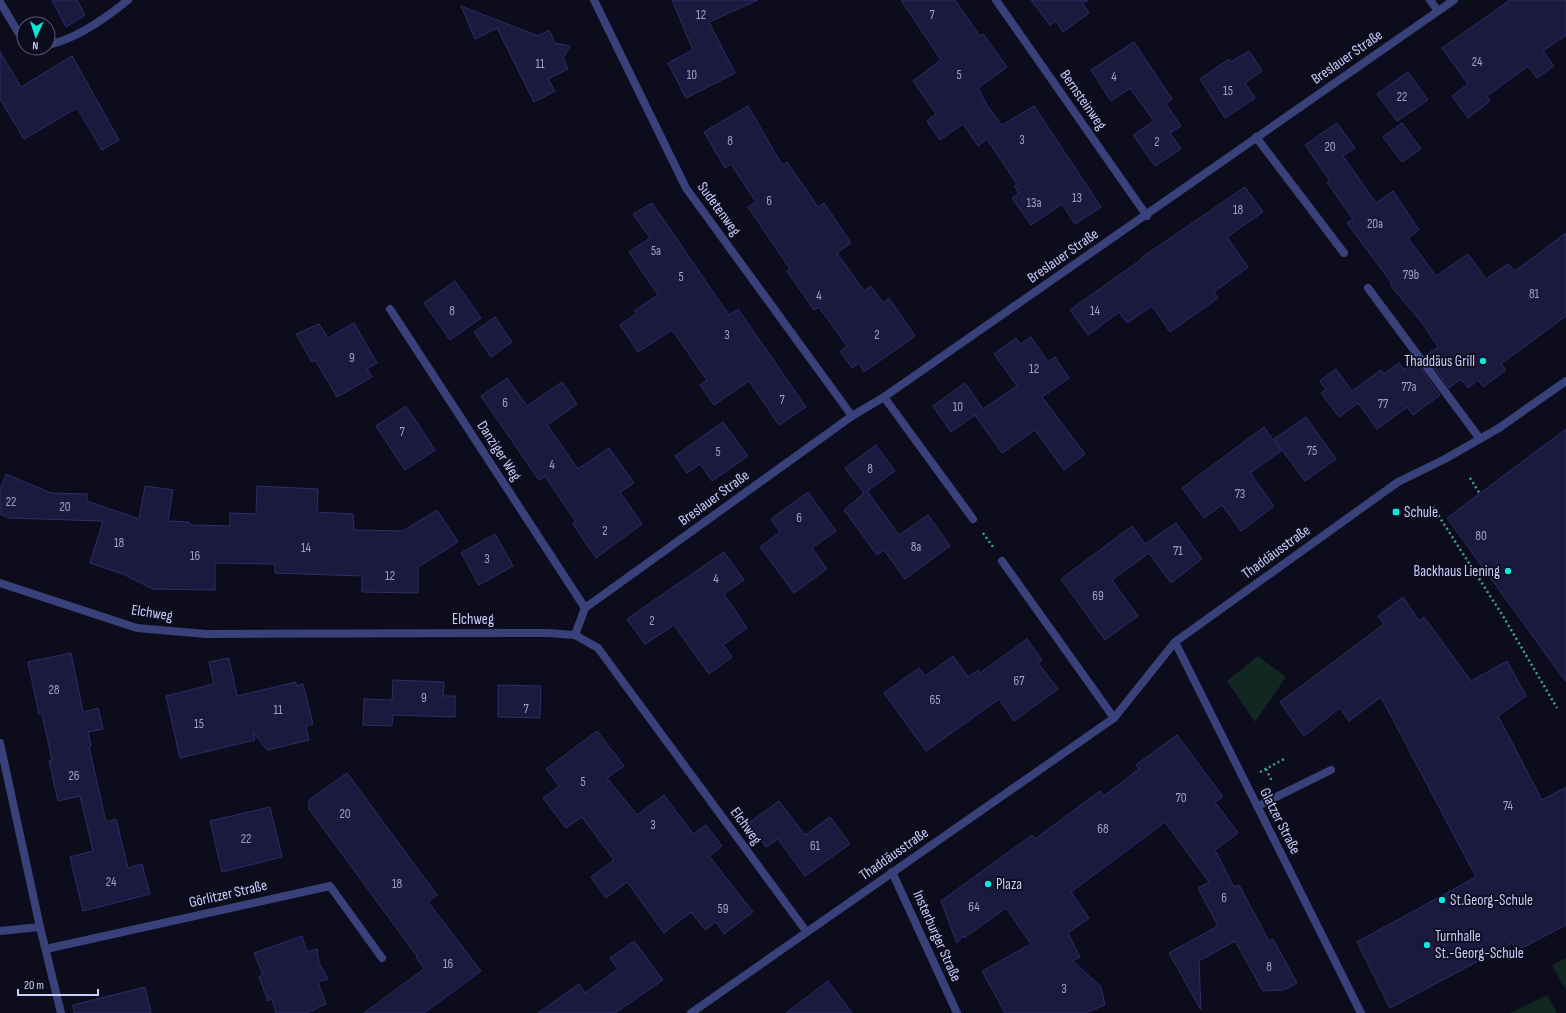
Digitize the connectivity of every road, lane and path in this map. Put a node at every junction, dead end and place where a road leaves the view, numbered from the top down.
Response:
1 (128, 0) edge
2 (594, 0) edge
3 (996, 0) edge
4 (1430, 0) edge
5 (1454, 0) edge
6 (0, 2) edge
7 (1438, 11) junction
8 (16, 29) edge
9 (56, 43) edge
10 (1256, 137) junction
11 (1147, 216) junction
12 (1344, 253) dead end
13 (1368, 288) dead end
14 (390, 309) dead end
15 (1566, 381) edge
16 (884, 397) junction
17 (852, 416) junction
18 (1480, 439) junction
19 (1470, 478) dead end
20 (1480, 494) dead end
21 (1433, 507) dead end
22 (973, 519) joint
23 (1002, 560) joint
24 (0, 583) edge
25 (585, 608) junction
26 (575, 635) junction
27 (1175, 642) junction
28 (1557, 708) dead end
29 (1114, 718) junction
30 (0, 743) edge
31 (1286, 758) dead end
32 (1331, 770) dead end
33 (1244, 780) junction
34 (1258, 806) junction
35 (892, 872) junction
36 (40, 927) junction
37 (0, 931) edge
38 (806, 931) junction
39 (46, 949) junction
40 (382, 958) dead end
41 (61, 1013) edge
42 (691, 1013) edge
43 (956, 1013) edge
44 (1360, 1013) edge

1 - 9 street
2 - 17 street, Sudetenweg
3 - 11 street, Bernsteinweg
4 - 7 street
5 - 7 street, Breslauer Straße
6 - 8 street
7 - 10 street, Breslauer Straße
10 - 11 street, Breslauer Straße
10 - 12 street
11 - 16 street, Breslauer Straße
13 - 18 street
14 - 25 street, Danziger Weg
15 - 18 street, Thaddäusstraße
16 - 17 street, Breslauer Straße
16 - 22 street
17 - 25 street, Breslauer Straße
18 - 27 street, Thaddäusstraße
19 - 20 path
21 - 28 path
22 - 23 path
23 - 29 street
24 - 26 street, Elchweg
25 - 26 street
26 - 38 street, Elchweg
27 - 29 street, Thaddäusstraße
27 - 33 street, Glatzer Straße
29 - 35 street, Thaddäusstraße
30 - 36 street
31 - 33 path
32 - 34 street
33 - 34 street, Glatzer Straße
34 - 44 street, Glatzer Straße
35 - 38 street, Thaddäusstraße
35 - 43 street, Insterburger Straße
36 - 37 street
36 - 39 street
38 - 42 street, Thaddäusstraße
39 - 40 street, Görlitzer Straße
39 - 41 street

